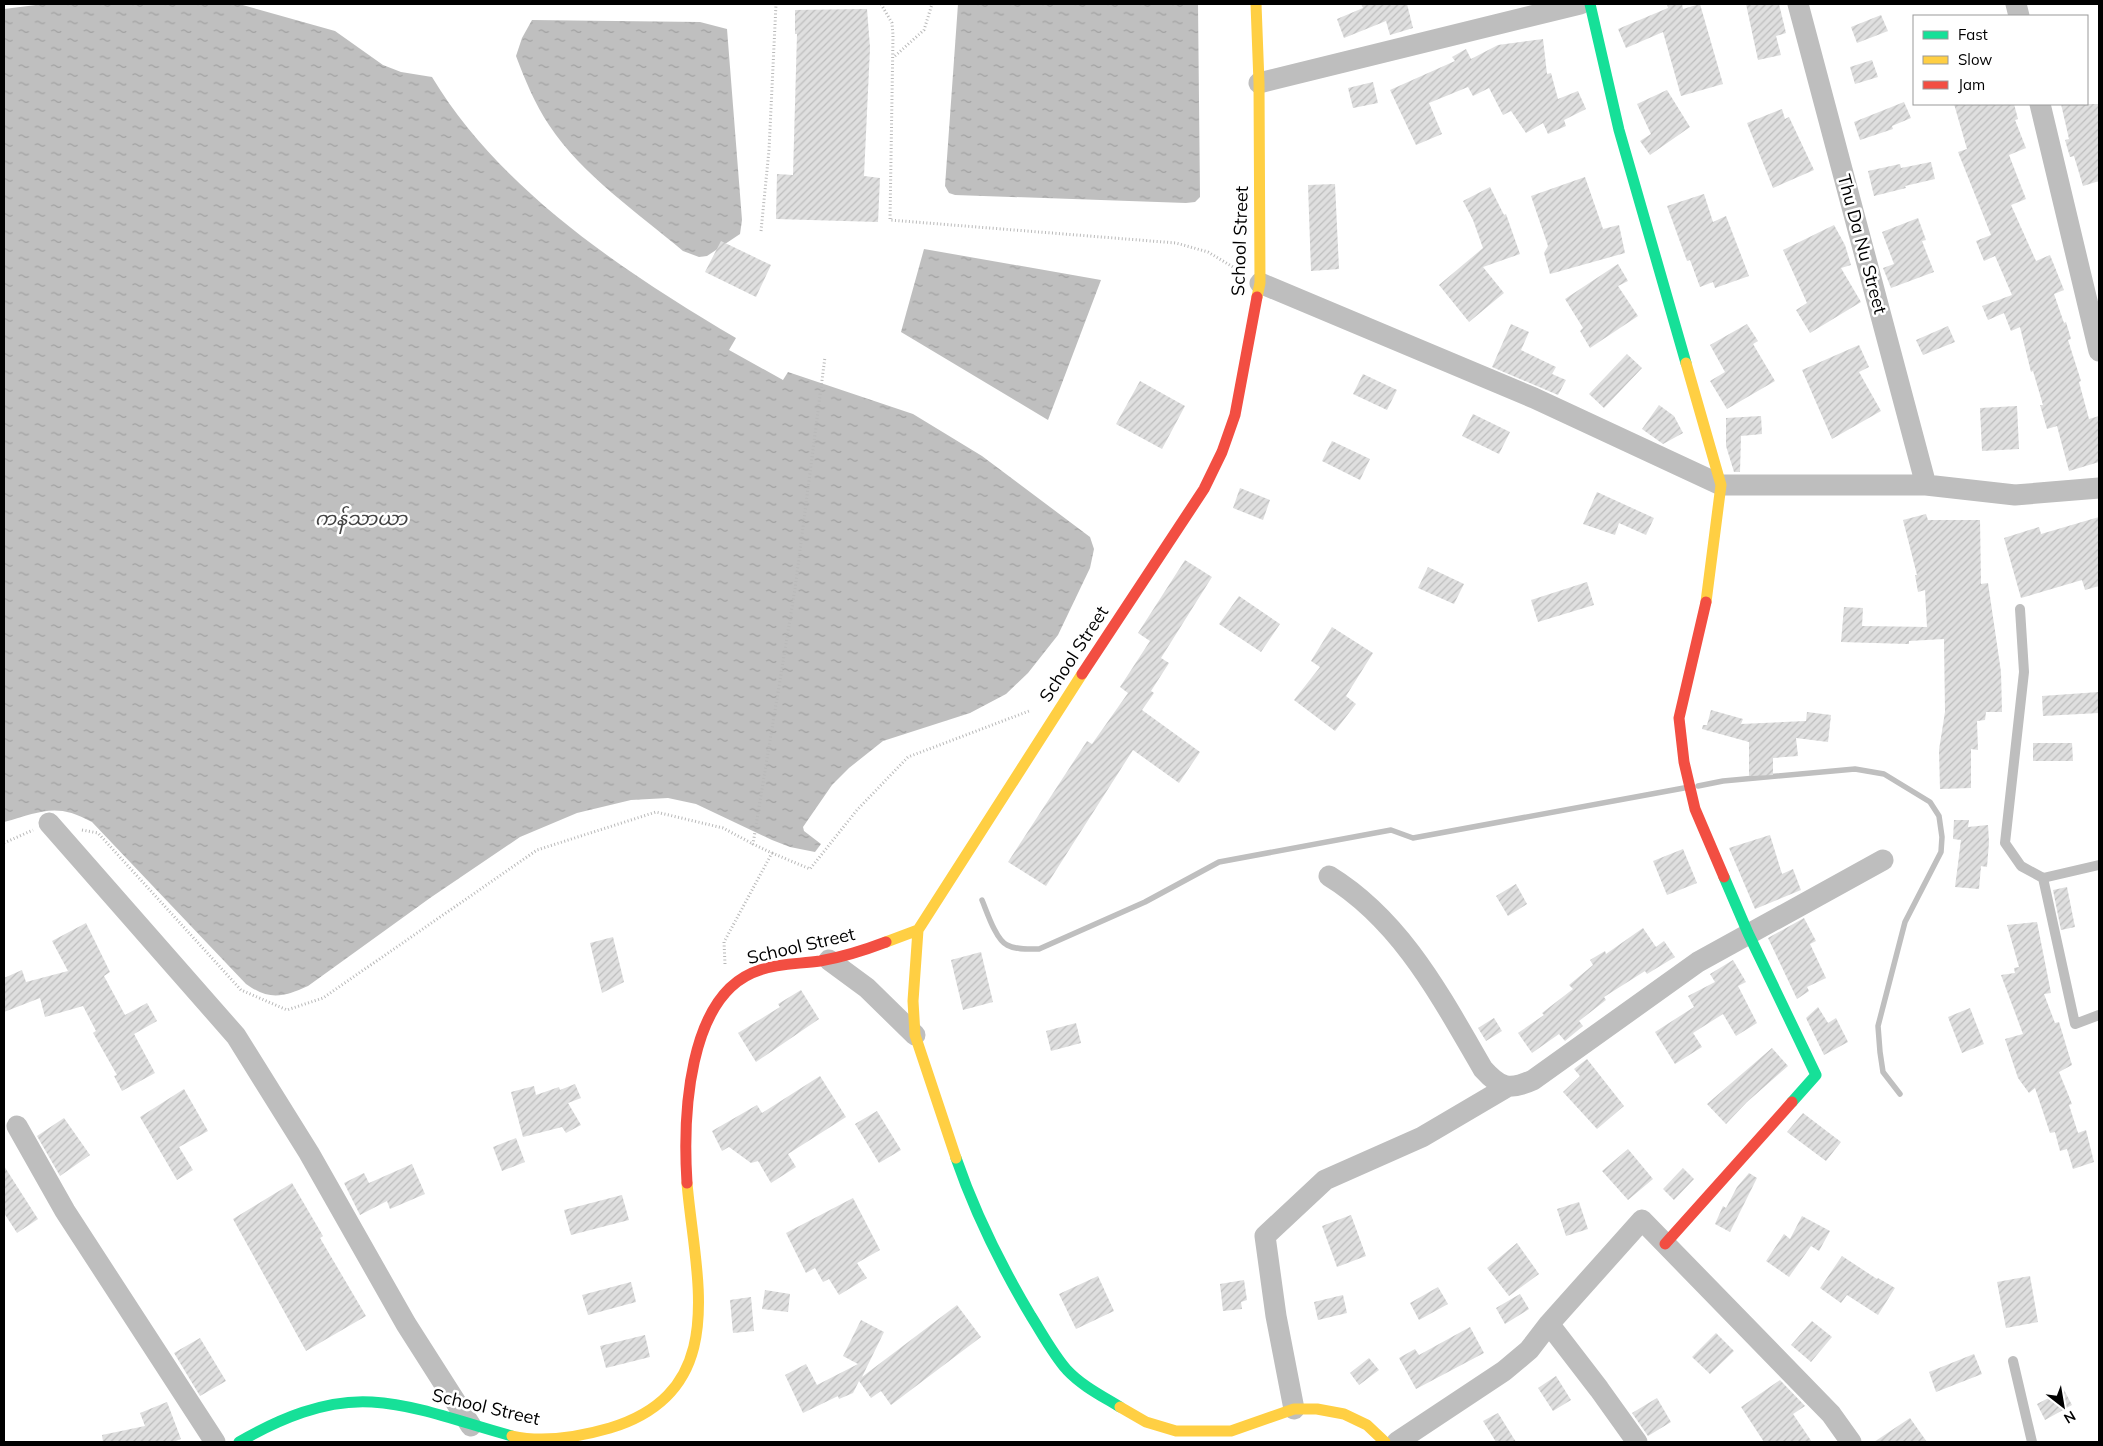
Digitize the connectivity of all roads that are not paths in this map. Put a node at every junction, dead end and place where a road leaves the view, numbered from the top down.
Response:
1 (1256, 4) edge
2 (1580, 4) edge
3 (1590, 4) edge
4 (1798, 4) edge
5 (1259, 83) junction
6 (2040, 105) edge
7 (1260, 283) junction
8 (2099, 351) edge
9 (1721, 485) junction
10 (1926, 485) junction
11 (2099, 488) edge
12 (2020, 609) dead end
13 (49, 823) road end
14 (1882, 860) dead end
15 (2099, 865) edge
16 (1329, 876) dead end
17 (2043, 878) junction
18 (918, 930) junction
19 (1748, 933) junction
20 (829, 960) junction
21 (2099, 1015) edge
22 (915, 1035) junction
23 (1507, 1087) junction
24 (17, 1126) dead end
25 (1665, 1244) junction
26 (1549, 1324) junction
27 (2013, 1361) dead end
28 (1294, 1409) junction
29 (471, 1426) junction
30 (215, 1442) edge
31 (239, 1442) edge
32 (1385, 1442) edge
33 (1397, 1442) edge
34 (1637, 1442) edge
35 (1851, 1442) edge
36 (2032, 1442) edge

1 - 5 street, School Street
2 - 5 street
3 - 9 street
4 - 10 street, Thu Da Nu Street
5 - 7 street, School Street
6 - 8 street
7 - 9 street
7 - 18 street, School Street
9 - 10 street
9 - 19 street
10 - 11 street
12 - 17 lane
13 - 29 street
14 - 19 street
15 - 17 lane
16 - 23 street
17 - 21 lane
18 - 20 street, School Street
18 - 22 street
19 - 23 street
19 - 25 street
20 - 22 street
20 - 29 street, School Street
22 - 28 street
23 - 28 street
24 - 30 street
25 - 26 street
25 - 35 street
26 - 33 street
26 - 34 street
27 - 36 lane
28 - 32 street
29 - 31 street, School Street

